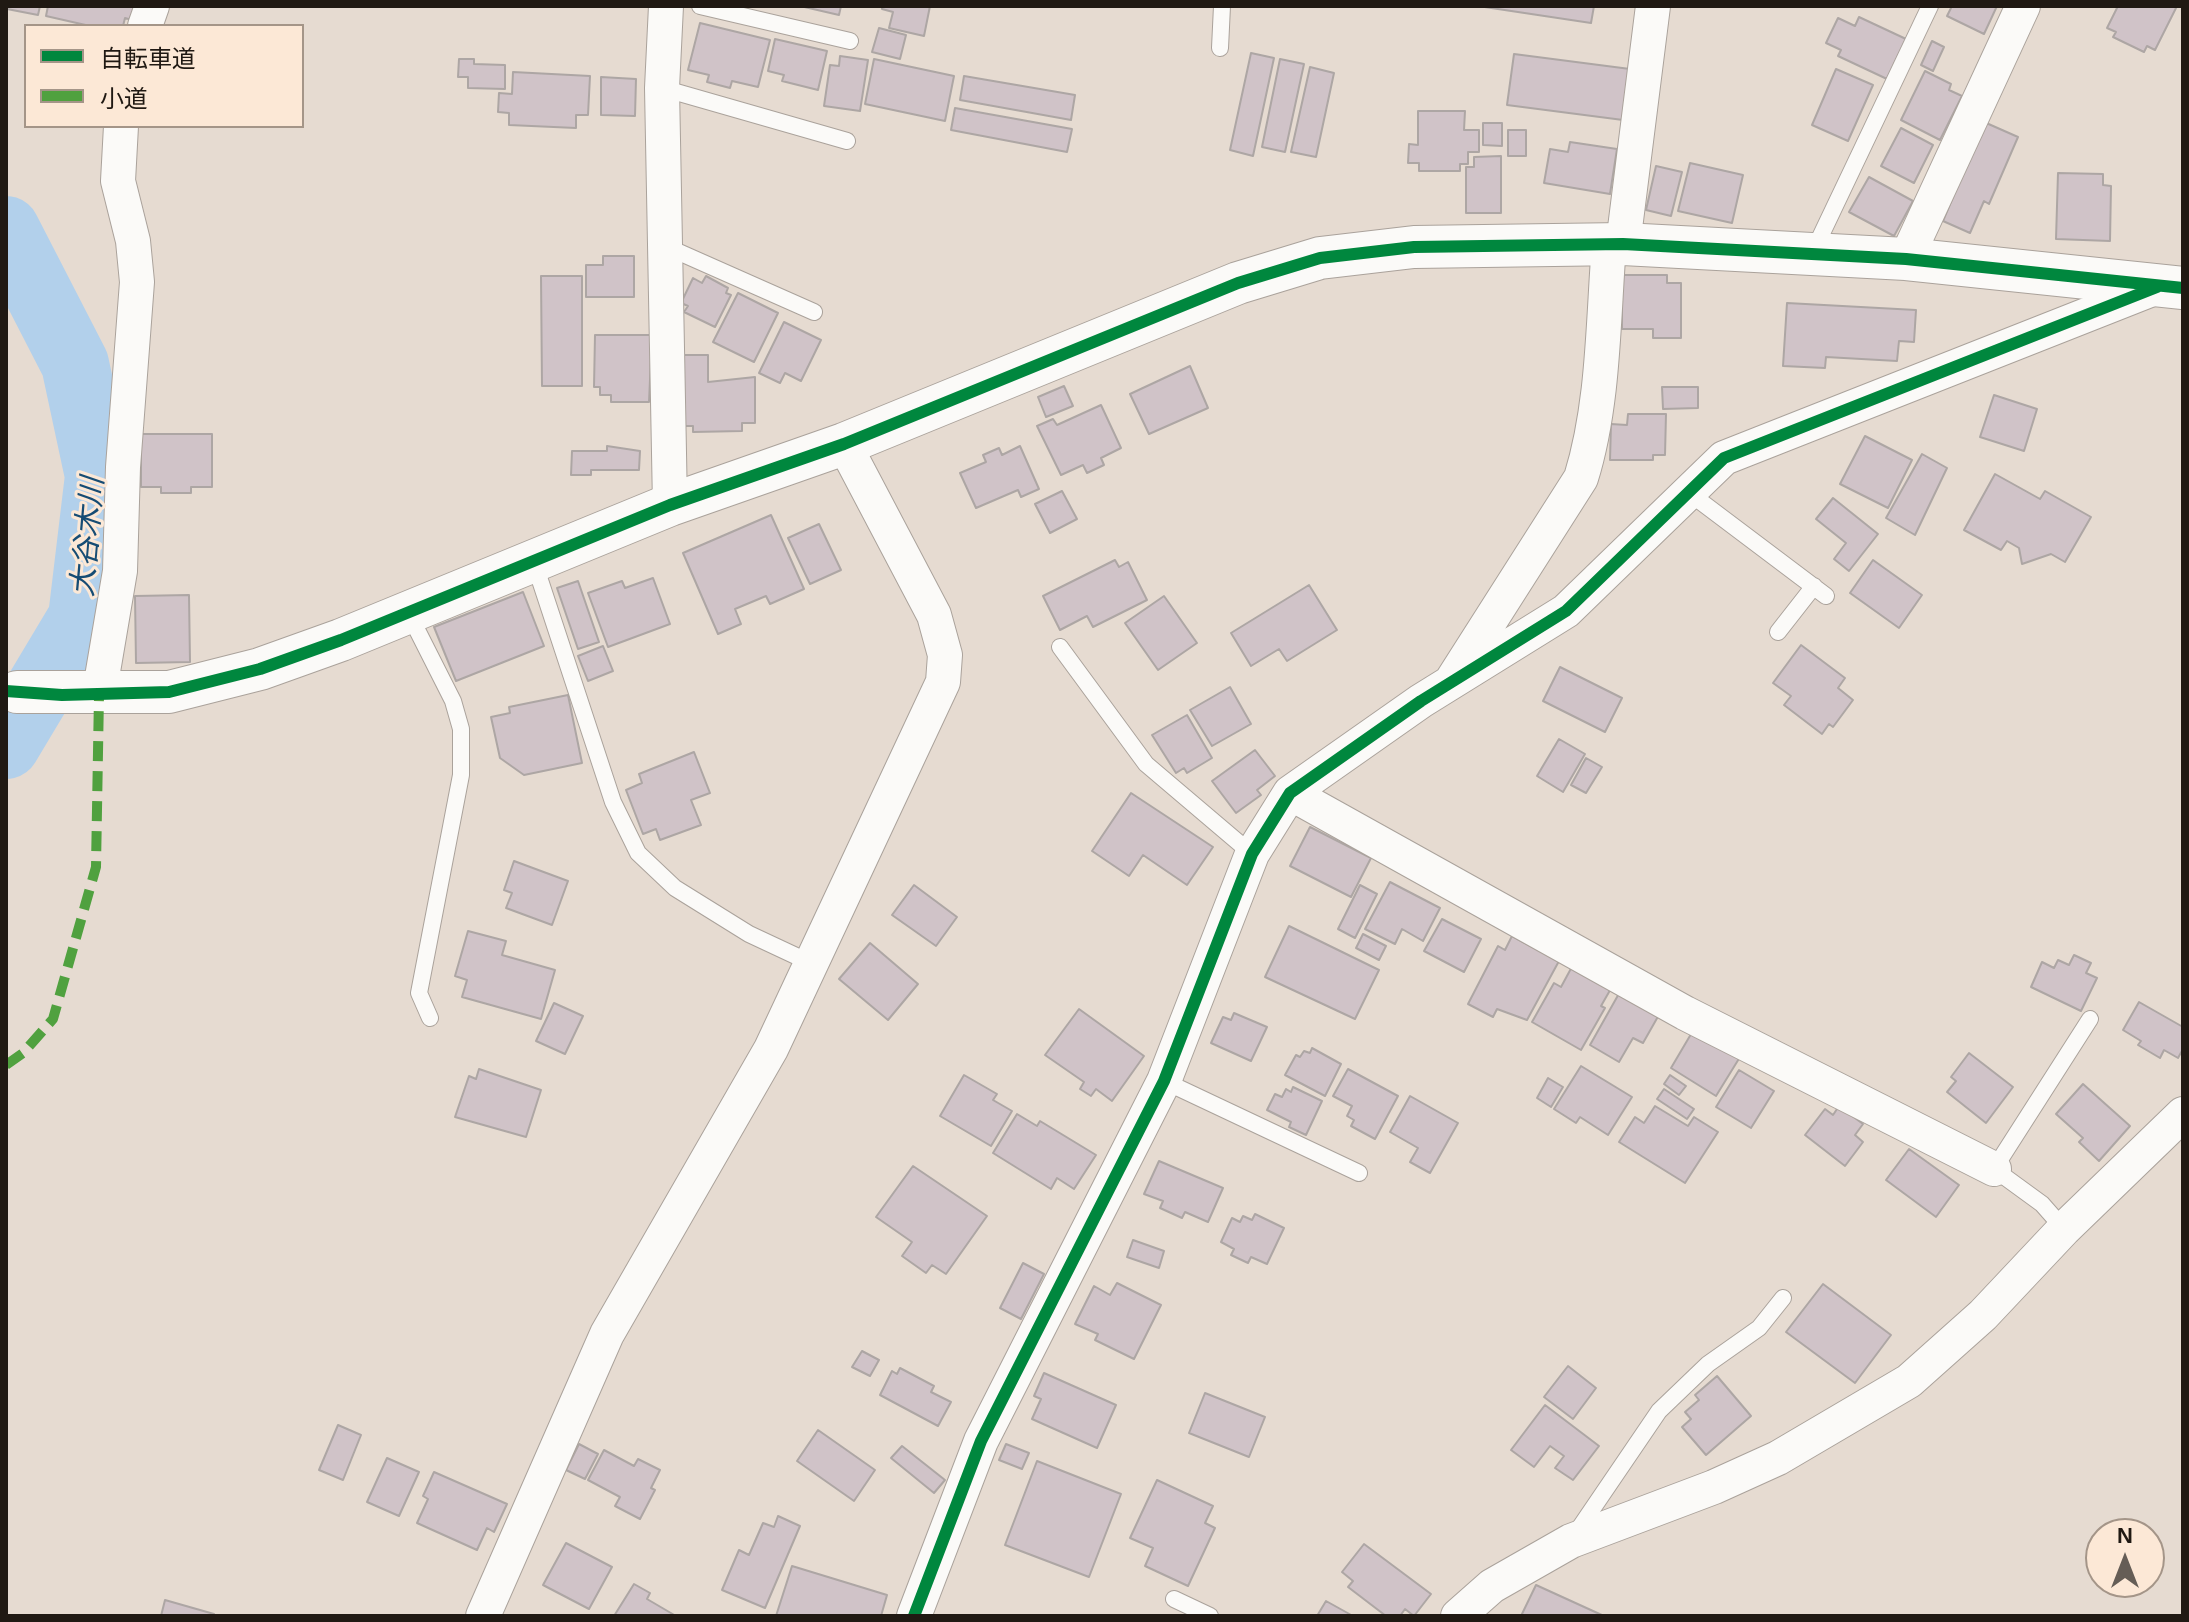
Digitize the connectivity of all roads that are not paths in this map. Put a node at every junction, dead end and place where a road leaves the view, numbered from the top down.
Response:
1 (666, 6) edge
2 (700, 6) edge
3 (1222, 6) edge
4 (1653, 6) edge
5 (1930, 6) edge
6 (2023, 6) edge
7 (850, 41) dead end
8 (1220, 48) dead end
9 (662, 88) junction
10 (121, 128) edge
11 (847, 141) dead end
12 (1616, 244) junction
13 (665, 246) junction
14 (1812, 254) junction
15 (1906, 259) junction
16 (2172, 287) edge
17 (814, 312) dead end
18 (844, 444) junction
19 (1688, 492) junction
20 (670, 505) junction
21 (534, 560) junction
22 (408, 613) junction
23 (1778, 632) dead end
24 (1060, 647) dead end
25 (1450, 683) junction
26 (11, 692) edge
27 (81, 695) junction
28 (1290, 793) junction
29 (1252, 854) junction
30 (811, 963) junction
31 (430, 1018) dead end
32 (2090, 1019) dead end
33 (1164, 1081) junction
34 (2183, 1114) edge
35 (1994, 1169) junction
36 (1359, 1173) dead end
37 (2064, 1229) junction
38 (1783, 1298) dead end
39 (1571, 1541) junction
40 (1174, 1599) dead end
41 (483, 1616) edge
42 (914, 1616) edge
43 (1210, 1616) edge
44 (1458, 1616) edge

1 - 9 street
2 - 7 lane
3 - 8 lane
4 - 12 street
5 - 14 lane
6 - 15 street
9 - 11 lane
9 - 13 street
10 - 27 street
12 - 14 street
12 - 18 street
12 - 25 street
13 - 17 lane
13 - 20 street
14 - 15 street
15 - 16 street
16 - 19 street
18 - 20 street
18 - 30 street
19 - 23 lane
19 - 25 street
20 - 21 street
21 - 22 street
21 - 30 lane
22 - 27 street
22 - 31 lane
24 - 29 lane
25 - 28 street
26 - 27 street
28 - 29 street
28 - 35 street
29 - 33 street
30 - 41 street
32 - 35 lane
33 - 36 lane
33 - 42 street
34 - 37 street
35 - 37 lane
37 - 39 street
38 - 39 lane
39 - 44 street
40 - 43 lane

